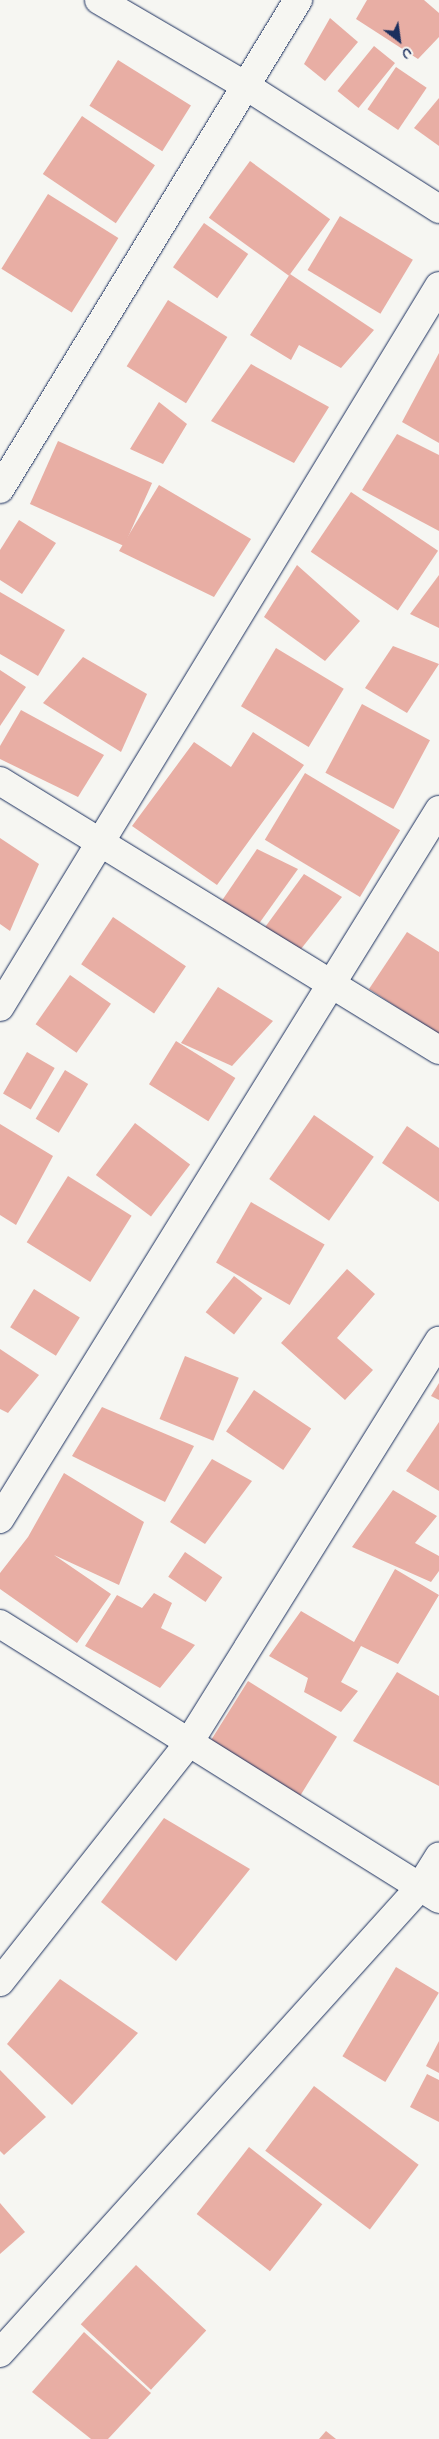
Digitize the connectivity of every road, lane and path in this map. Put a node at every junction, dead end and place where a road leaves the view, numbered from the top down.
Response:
1 (99, 0) edge
2 (298, 0) edge
3 (246, 86) junction
4 (439, 209) edge
5 (439, 286) edge
6 (0, 489) edge
7 (0, 781) edge
8 (439, 810) edge
9 (99, 845) junction
10 (333, 984) junction
11 (0, 1007) edge
12 (439, 1050) edge
13 (439, 1341) edge
14 (0, 1519) edge
15 (0, 1624) edge
16 (188, 1744) junction
17 (439, 1857) edge
18 (430, 1893) edge
19 (0, 1982) edge
20 (0, 2353) edge

1 - 3 street
2 - 3 street
3 - 4 street
3 - 6 street
5 - 9 street
7 - 9 street
8 - 10 street
9 - 10 street
9 - 11 street
10 - 12 street
10 - 14 street
13 - 16 street
15 - 16 street
16 - 18 street
16 - 19 street
17 - 18 street
18 - 20 street

